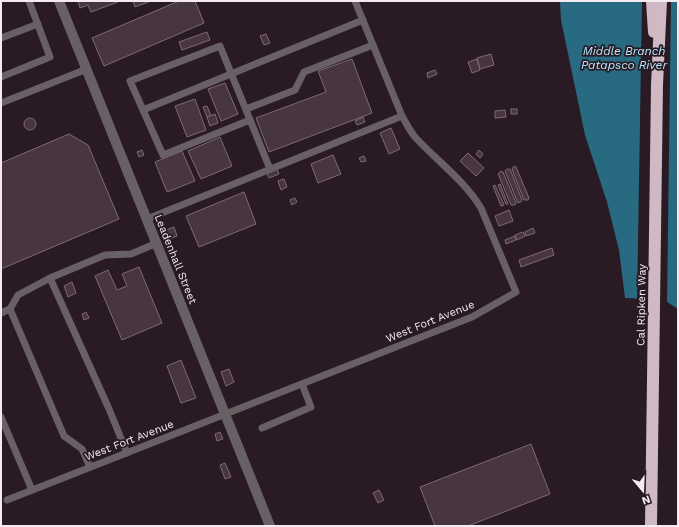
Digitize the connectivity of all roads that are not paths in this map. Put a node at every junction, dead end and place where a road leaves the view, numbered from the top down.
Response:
1 (29, 1) edge
2 (59, 1) edge
3 (355, 1) edge
4 (652, 1) edge
5 (661, 1) edge
6 (363, 20) junction
7 (38, 24) junction
8 (1, 38) edge
9 (373, 45) junction
10 (87, 69) junction
11 (231, 74) junction
12 (1, 77) edge
13 (657, 85) junction
14 (1, 102) edge
15 (246, 109) junction
16 (143, 110) junction
17 (402, 116) junction
18 (250, 120) junction
19 (270, 169) junction
20 (147, 219) junction
21 (157, 243) junction
22 (50, 278) junction
23 (10, 309) junction
24 (1, 313) edge
25 (302, 384) junction
26 (225, 414) junction
27 (1, 418) edge
28 (262, 428) dead end
29 (127, 453) junction
30 (90, 467) junction
31 (32, 490) junction
32 (7, 500) dead end
33 (270, 526) edge
34 (651, 526) edge

1 - 7 lane
2 - 10 street, Leadenhall Street
3 - 6 lane
4 - 13 highway
5 - 13 highway
6 - 9 lane
6 - 11 lane
7 - 8 lane
7 - 12 lane
9 - 15 lane
9 - 17 lane
10 - 14 lane
10 - 20 street, Leadenhall Street
11 - 15 lane
11 - 16 lane
11 - 16 lane
13 - 34 highway, Cal Ripken Way
15 - 18 lane
16 - 18 lane
17 - 19 lane
17 - 25 lane, West Fort Avenue
18 - 19 lane
19 - 20 lane
20 - 21 street, Leadenhall Street
21 - 22 lane
21 - 26 street, Leadenhall Street
22 - 23 lane
22 - 29 lane
23 - 24 lane
23 - 30 lane
25 - 26 lane, West Fort Avenue
25 - 28 lane
26 - 29 lane, West Fort Avenue
26 - 33 street, Leadenhall Street
27 - 31 lane
29 - 30 lane, West Fort Avenue
30 - 31 lane, West Fort Avenue
31 - 32 lane, West Fort Avenue

